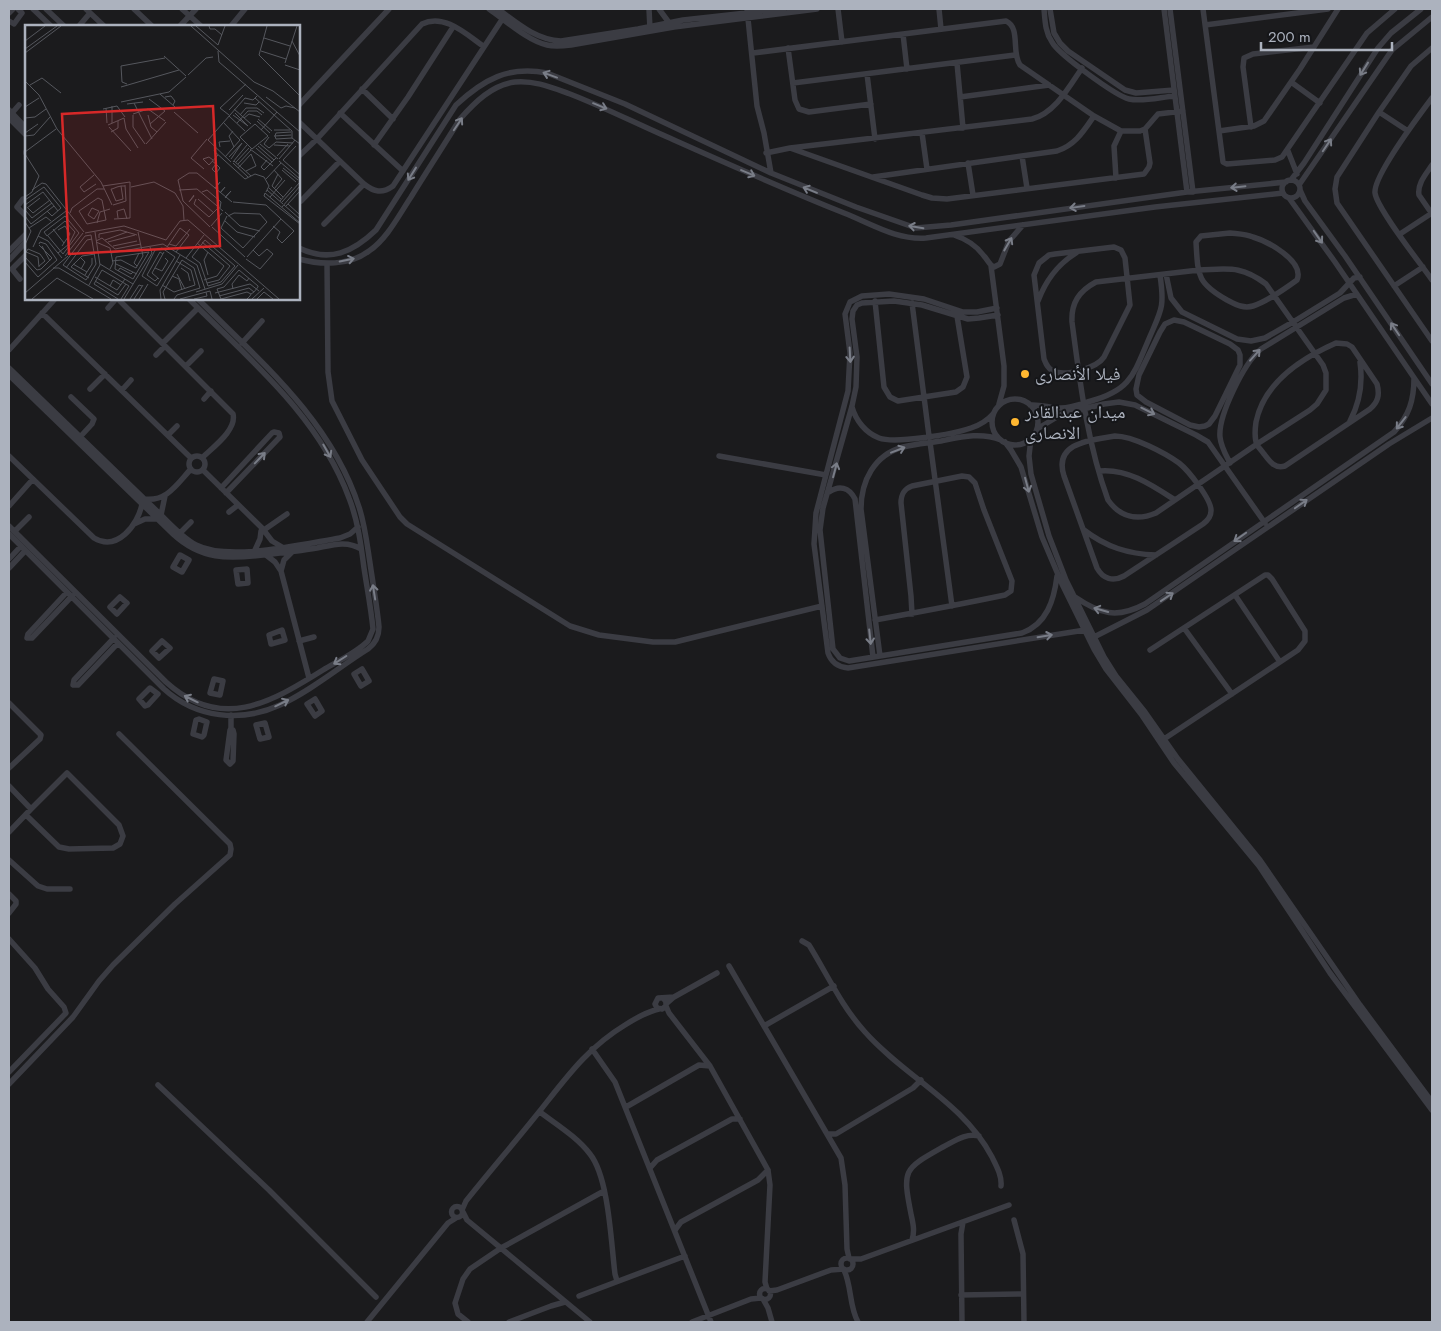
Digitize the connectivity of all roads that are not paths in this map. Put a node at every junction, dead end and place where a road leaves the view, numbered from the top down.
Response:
1 (18, 9) edge
2 (33, 9) edge
3 (46, 9) edge
4 (134, 9) edge
5 (182, 9) edge
6 (196, 9) edge
7 (245, 9) edge
8 (389, 9) edge
9 (490, 9) edge
10 (498, 9) edge
11 (649, 9) edge
12 (659, 9) edge
13 (783, 9) edge
14 (817, 9) edge
15 (838, 9) edge
16 (939, 9) edge
17 (1044, 9) edge
18 (1050, 9) edge
19 (1164, 9) edge
20 (1170, 9) edge
21 (1203, 9) edge
22 (1328, 9) edge
23 (1338, 9) edge
24 (1395, 9) edge
25 (1421, 9) edge
26 (88, 11) edge
27 (9, 13) edge
28 (748, 13) edge
29 (506, 14) edge
30 (190, 16) junction
31 (1432, 17) edge
32 (9, 21) edge
33 (50, 25) edge
34 (63, 25) edge
35 (80, 25) edge
36 (103, 25) edge
37 (151, 25) edge
38 (181, 25) edge
39 (200, 25) edge
40 (232, 25) edge
41 (671, 25) junction
42 (1205, 25) junction
43 (454, 26) junction
44 (1401, 26) junction
45 (650, 29) junction
46 (941, 29) junction
47 (903, 34) junction
48 (1409, 35) junction
49 (842, 42) junction
50 (484, 46) junction
51 (1314, 47) junction
52 (788, 48) junction
53 (1432, 48) edge
54 (1061, 49) junction
55 (753, 53) junction
56 (1016, 56) junction
57 (957, 63) junction
58 (1082, 68) junction
59 (908, 69) junction
60 (867, 74) junction
61 (1291, 82) junction
62 (793, 83) junction
63 (1049, 85) junction
64 (362, 89) junction
65 (1174, 93) junction
66 (1063, 95) junction
67 (960, 97) junction
68 (1432, 98) edge
69 (1320, 103) junction
70 (871, 104) junction
71 (20, 105) dead end
72 (300, 105) edge
73 (1180, 111) junction
74 (1379, 112) junction
75 (340, 113) junction
76 (10, 114) edge
77 (1094, 116) junction
78 (393, 119) junction
79 (300, 123) edge
80 (25, 127) edge
81 (432, 127) junction
82 (672, 127) junction
83 (1251, 127) junction
84 (963, 128) junction
85 (1146, 129) junction
86 (1121, 131) junction
87 (1219, 131) junction
88 (1408, 131) junction
89 (438, 133) junction
90 (922, 133) junction
91 (25, 135) edge
92 (665, 136) junction
93 (691, 136) junction
94 (448, 138) junction
95 (875, 138) junction
96 (317, 139) junction
97 (374, 145) junction
98 (686, 146) junction
99 (790, 148) junction
100 (1288, 151) junction
101 (766, 152) junction
102 (300, 155) edge
103 (1022, 156) junction
104 (340, 161) junction
105 (968, 164) junction
106 (1432, 165) edge
107 (927, 170) junction
108 (403, 171) junction
109 (770, 174) junction
110 (1297, 174) junction
111 (871, 178) junction
112 (1116, 178) junction
113 (1289, 181) junction
114 (364, 184) junction
115 (1027, 188) junction
116 (1300, 188) junction
117 (1190, 192) junction
118 (1283, 193) junction
119 (973, 195) junction
120 (1289, 198) junction
121 (25, 199) edge
122 (1144, 199) junction
123 (301, 201) dead end
124 (1126, 201) junction
125 (856, 207) junction
126 (1143, 209) junction
127 (1127, 211) junction
128 (1432, 214) edge
129 (25, 215) edge
130 (851, 215) junction
131 (324, 224) dead end
132 (1023, 225) junction
133 (952, 234) junction
134 (1400, 234) junction
135 (25, 235) edge
136 (25, 243) edge
137 (300, 248) edge
138 (19, 249) junction
139 (9, 251) edge
140 (1078, 252) junction
141 (25, 255) edge
142 (1345, 256) junction
143 (25, 257) edge
144 (300, 259) edge
145 (9, 260) edge
146 (1335, 262) junction
147 (327, 263) junction
148 (990, 266) junction
149 (1423, 266) junction
150 (1198, 270) junction
151 (1163, 275) junction
152 (1360, 277) junction
153 (20, 279) dead end
154 (1128, 279) junction
155 (1432, 280) edge
156 (1349, 282) junction
157 (1394, 286) junction
158 (1357, 294) junction
159 (1273, 295) junction
160 (54, 300) edge
161 (116, 300) edge
162 (118, 300) edge
163 (190, 300) edge
164 (199, 300) edge
165 (875, 301) junction
166 (1037, 302) junction
167 (912, 303) junction
168 (108, 308) dead end
169 (198, 308) junction
170 (997, 308) junction
171 (42, 313) junction
172 (998, 315) junction
173 (957, 316) junction
174 (1185, 319) junction
175 (262, 322) dead end
176 (1294, 325) junction
177 (1154, 328) junction
178 (1160, 332) junction
179 (1237, 339) junction
180 (1432, 341) edge
181 (242, 343) junction
182 (1405, 344) junction
183 (164, 345) junction
184 (10, 346) edge
185 (1234, 346) junction
186 (1396, 350) junction
187 (201, 351) dead end
188 (249, 354) junction
189 (1316, 354) junction
190 (156, 355) dead end
191 (1415, 358) junction
192 (1360, 360) junction
193 (1405, 364) junction
194 (186, 366) junction
195 (9, 368) edge
196 (1078, 370) junction
197 (105, 374) junction
198 (9, 375) edge
199 (1414, 378) junction
200 (131, 380) dead end
201 (1129, 380) junction
202 (1136, 384) junction
203 (1432, 384) edge
204 (90, 390) dead end
205 (122, 390) junction
206 (211, 391) junction
207 (71, 397) dead end
208 (924, 397) junction
209 (204, 399) dead end
210 (1432, 404) edge
211 (999, 405) junction
212 (1030, 405) junction
213 (852, 406) junction
214 (1084, 406) junction
215 (993, 414) junction
216 (1432, 418) edge
217 (1350, 423) junction
218 (178, 426) dead end
219 (1200, 427) junction
220 (1037, 428) junction
221 (1196, 434) junction
222 (168, 435) junction
223 (80, 437) junction
224 (1031, 438) junction
225 (930, 439) junction
226 (1091, 440) junction
227 (1003, 441) junction
228 (1257, 444) junction
229 (9, 456) edge
230 (719, 456) dead end
231 (203, 457) junction
232 (191, 458) junction
233 (1228, 464) junction
234 (191, 469) junction
235 (203, 470) junction
236 (1099, 471) junction
237 (826, 475) junction
238 (33, 479) junction
239 (936, 481) junction
240 (1197, 485) junction
241 (131, 490) junction
242 (224, 491) junction
243 (829, 492) junction
244 (165, 496) junction
245 (1174, 500) junction
246 (143, 502) junction
247 (238, 504) junction
248 (9, 506) edge
249 (229, 512) dead end
250 (287, 514) dead end
251 (29, 517) dead end
252 (159, 517) junction
253 (1264, 521) junction
254 (191, 522) dead end
255 (134, 524) junction
256 (9, 526) edge
257 (358, 526) junction
258 (1268, 527) junction
259 (261, 529) junction
260 (1084, 530) junction
261 (12, 533) edge
262 (180, 533) junction
263 (341, 541) junction
264 (282, 547) junction
265 (23, 548) junction
266 (191, 548) junction
267 (361, 549) junction
268 (255, 550) junction
269 (293, 552) junction
270 (266, 555) junction
271 (1156, 555) junction
272 (185, 558) dead end
273 (239, 558) junction
274 (9, 559) edge
275 (43, 563) junction
276 (9, 568) edge
277 (241, 569) dead end
278 (281, 571) junction
279 (1058, 574) junction
280 (70, 594) junction
281 (1235, 595) junction
282 (1073, 596) junction
283 (822, 606) junction
284 (952, 606) junction
285 (113, 610) dead end
286 (912, 614) junction
287 (104, 619) junction
288 (875, 620) junction
289 (44, 621) dead end
290 (1184, 628) junction
291 (1085, 630) junction
292 (296, 631) junction
293 (284, 635) dead end
294 (314, 637) dead end
295 (1094, 637) junction
296 (116, 641) junction
297 (299, 641) junction
298 (1150, 650) dead end
299 (155, 654) dead end
300 (880, 656) junction
301 (873, 657) junction
302 (352, 660) junction
303 (1280, 662) junction
304 (147, 663) junction
305 (92, 666) dead end
306 (358, 671) dead end
307 (309, 678) junction
308 (160, 685) junction
309 (305, 690) junction
310 (155, 691) dead end
311 (215, 694) dead end
312 (1232, 694) junction
313 (311, 701) dead end
314 (9, 703) edge
315 (212, 707) junction
316 (206, 712) junction
317 (235, 713) junction
318 (257, 713) junction
319 (203, 720) dead end
320 (260, 724) dead end
321 (231, 730) junction
322 (119, 734) dead end
323 (1164, 739) junction
324 (9, 768) edge
325 (9, 786) edge
326 (31, 810) junction
327 (26, 815) junction
328 (9, 832) edge
329 (1247, 847) junction
330 (9, 860) edge
331 (70, 889) dead end
332 (9, 894) edge
333 (9, 913) edge
334 (9, 939) edge
335 (802, 941) dead end
336 (729, 966) dead end
337 (717, 973) dead end
338 (834, 986) junction
339 (663, 1005) junction
340 (649, 1011) junction
341 (65, 1015) junction
342 (71, 1019) junction
343 (764, 1026) junction
344 (592, 1049) junction
345 (702, 1055) junction
346 (699, 1066) junction
347 (710, 1066) junction
348 (9, 1072) edge
349 (921, 1080) junction
350 (9, 1084) edge
351 (158, 1085) dead end
352 (1432, 1102) edge
353 (626, 1107) junction
354 (735, 1110) junction
355 (1432, 1110) edge
356 (540, 1112) junction
357 (732, 1119) junction
358 (740, 1119) junction
359 (969, 1123) junction
360 (828, 1134) junction
361 (836, 1134) junction
362 (965, 1135) junction
363 (979, 1136) junction
364 (833, 1142) junction
365 (647, 1160) junction
366 (657, 1160) junction
367 (650, 1168) junction
368 (768, 1170) junction
369 (758, 1180) junction
370 (770, 1185) junction
371 (1001, 1186) dead end
372 (604, 1191) junction
373 (1009, 1205) dead end
374 (459, 1213) junction
375 (1014, 1220) dead end
376 (671, 1222) junction
377 (681, 1222) junction
378 (963, 1222) junction
379 (448, 1223) junction
380 (954, 1225) junction
381 (914, 1229) junction
382 (675, 1230) junction
383 (961, 1234) junction
384 (923, 1236) junction
385 (912, 1240) junction
386 (501, 1248) junction
387 (685, 1256) junction
388 (861, 1259) junction
389 (846, 1260) junction
390 (848, 1269) junction
391 (831, 1270) junction
392 (617, 1281) junction
393 (765, 1294) junction
394 (1023, 1294) junction
395 (961, 1295) junction
396 (579, 1296) dead end
397 (376, 1297) dead end
398 (559, 1300) junction
399 (708, 1316) junction
400 (588, 1321) edge
401 (367, 1322) edge
402 (468, 1322) edge
403 (509, 1322) edge
404 (692, 1322) edge
405 (711, 1322) edge
406 (772, 1322) edge
407 (858, 1322) edge
408 (962, 1322) edge
409 (1024, 1322) edge

1 - 27 street
1 - 32 street
2 - 33 street
3 - 34 street
4 - 37 street
5 - 30 street
6 - 30 street
7 - 40 street
8 - 72 street
9 - 29 street
10 - 29 street
11 - 45 street
12 - 41 street
13 - 28 street
14 - 28 street
15 - 49 street
16 - 46 street
17 - 54 street
18 - 54 street
19 - 65 street
20 - 73 street
21 - 42 street
22 - 42 street
23 - 51 street
24 - 69 street
25 - 44 street
26 - 35 street
26 - 36 street
28 - 41 street
28 - 55 street
29 - 45 street
29 - 50 street
30 - 38 street
30 - 39 street
31 - 48 street
41 - 45 street
42 - 87 street
43 - 50 street
43 - 64 street
43 - 78 street
44 - 48 street
44 -> 110 street
46 - 47 street
46 - 56 street
47 - 49 street
47 - 59 street
116 -> 48 street
49 - 52 street
50 - 81 street
51 - 61 street
51 - 83 street
52 - 55 street
52 - 62 street
53 - 74 street
54 - 58 street
54 - 65 street
55 - 101 street
56 - 57 street
56 - 63 street
57 - 59 street
57 - 67 street
58 - 65 street
58 - 66 street
59 - 60 street
60 - 62 street
60 - 70 street
61 - 69 street
61 - 83 street
62 - 70 street
63 - 66 street
63 - 67 street
64 - 75 street
64 - 78 street
65 - 73 street
66 - 77 street
66 - 84 street
67 - 84 street
68 - 88 street
69 - 100 street
70 - 95 street
71 - 76 street
73 - 85 street
73 - 117 street
74 - 88 street
74 - 157 street
75 - 96 street
75 - 97 street
76 - 80 street
76 - 91 street
77 - 86 street
77 - 103 street
78 - 97 street
79 - 96 street
81 - 89 street
81 - 108 street
82 -> 89 street
82 - 92 street
82 - 93 street
83 - 87 street
84 - 90 street
85 - 86 street
85 - 112 street
86 - 112 street
87 - 100 street
88 - 134 street
89 - 94 street
89 -> 137 street
90 - 95 street
90 - 107 street
94 -> 92 street
92 - 98 street
93 - 98 street
93 - 109 street
147 -> 94 street
95 - 99 street
96 - 102 street
96 - 104 street
97 - 108 street
98 -> 130 street
99 - 101 street
99 - 111 street
100 - 110 street
101 - 109 street
103 - 105 street
103 - 115 street
104 - 114 street
104 - 123 street
105 - 107 street
105 - 119 street
106 - 128 street
107 - 111 street
108 - 114 street
125 -> 109 street
110 - 113 street
111 - 119 street
112 - 115 street
113 - 116 street
113 -> 117 street
113 - 118 street
114 - 131 street
115 - 119 street
116 - 120 street
116 - 142 street
117 - 122 street
118 - 120 street
118 - 126 street
120 -> 146 street
121 - 129 street
122 - 124 street
122 - 126 street
124 -> 125 street
124 - 127 street
125 - 130 street
126 - 127 street
127 - 132 street
128 - 134 street
130 - 133 street
132 - 133 street
148 -> 132 street
133 - 148 street
134 - 149 street
135 - 139 street
136 - 138 street
138 - 141 street
138 - 145 street
140 - 154 street
140 - 166 street
140 - 166 street
142 - 146 street
142 - 152 street
143 - 153 street
144 - 147 street
146 - 156 street
147 - 283 street
148 - 170 street
149 - 155 street
149 - 157 street
150 - 151 street
150 - 159 street
150 - 159 street
150 - 159 street
151 - 154 street
151 - 174 street
151 - 177 street
152 - 156 street
182 -> 152 street
154 - 196 street
154 - 196 street
156 - 158 street
156 - 176 street
157 - 180 street
158 - 176 street
158 - 186 street
159 - 176 street
160 - 171 street
161 - 168 street
162 - 183 street
163 - 169 street
164 - 181 street
165 - 167 street
165 - 208 street
165 - 213 street
166 - 196 street
167 - 173 street
167 - 208 street
169 - 183 street
169 - 188 street
170 - 172 street
170 -> 237 street
171 - 184 street
171 - 197 street
172 - 173 street
172 - 211 street
173 - 208 street
174 - 178 street
174 - 179 street
174 - 185 street
175 - 181 street
176 - 179 street
176 - 189 street
233 -> 176 street
177 - 178 street
177 - 201 street
178 - 202 street
179 - 185 street
181 - 188 street
182 - 186 street
182 - 191 street
183 - 190 street
183 - 194 street
185 - 219 street
186 - 193 street
187 - 194 street
188 -> 257 street
302 -> 188 street
189 - 192 street
189 - 228 street
189 - 228 street
191 - 193 street
191 - 203 street
192 - 217 street
192 - 217 street
193 - 199 street
194 - 206 street
195 - 223 street
196 - 214 street
197 - 204 street
197 - 205 street
198 - 241 street
199 - 210 street
199 -> 253 street
200 - 205 street
201 - 202 street
201 - 214 street
202 - 219 street
205 - 222 street
206 - 209 street
206 - 231 street
207 - 223 street
208 - 225 street
211 - 212 street
211 - 215 street
212 - 214 street
212 - 220 street
213 - 225 street
243 -> 213 street
214 - 220 street
214 -> 221 street
214 - 226 street
215 - 225 street
215 - 227 street
258 -> 216 street
217 - 228 street
218 - 222 street
219 - 221 street
220 - 224 street
221 - 233 street
222 - 232 street
223 - 241 street
224 - 227 street
224 - 282 street
225 - 227 street
225 - 239 street
288 -> 225 street
226 - 236 street
226 - 240 street
226 - 260 street
227 -> 279 street
228 - 233 street
229 - 238 street
230 - 237 street
231 - 232 street
231 - 235 street
232 - 234 street
233 - 240 street
233 - 253 street
234 - 235 street
234 - 244 street
235 - 242 street
236 - 245 street
236 - 245 street
237 - 283 street
238 - 248 street
238 - 255 street
239 - 284 street
239 - 284 street
239 - 286 street
240 - 245 street
240 - 271 street
241 - 246 street
242 -> 242 street
242 - 247 street
243 -> 301 street
243 - 301 street
244 - 246 street
244 - 252 street
246 - 252 street
246 - 255 street
247 - 249 street
247 - 259 street
250 - 259 street
251 - 261 street
252 - 255 street
252 - 262 street
252 - 266 street
253 - 258 street
253 -> 282 street
254 - 262 street
256 - 261 street
257 - 263 street
257 - 267 street
295 -> 258 street
259 - 264 street
259 - 268 street
260 - 271 street
260 - 271 street
261 - 265 street
261 - 275 street
262 - 268 street
263 - 264 street
263 - 267 street
263 - 269 street
264 - 268 street
265 - 274 street
265 - 275 street
265 - 276 street
266 - 272 street
266 - 273 street
267 -> 307 street
269 - 270 street
269 - 278 street
270 - 273 street
270 - 278 street
273 - 277 street
275 - 280 street
275 - 287 street
278 - 292 street
279 - 291 street
279 - 300 street
280 - 289 street
280 - 296 street
281 - 290 street
281 - 303 street
281 - 303 street
282 - 295 street
283 -> 291 street
284 - 286 street
285 - 287 street
286 - 288 street
287 - 304 street
288 - 300 street
290 - 298 street
290 - 312 street
291 - 329 street
292 - 293 street
292 - 297 street
294 - 297 street
295 - 323 street
296 - 305 street
296 - 308 street
297 - 307 street
299 - 304 street
300 - 301 street
302 - 306 street
302 - 309 street
303 - 312 street
315 -> 304 street
307 - 317 street
308 - 310 street
308 - 316 street
309 - 313 street
318 -> 309 street
311 - 315 street
312 - 323 street
314 - 324 street
315 - 317 street
316 - 317 street
316 - 319 street
317 - 318 street
317 - 321 street
318 - 320 street
321 - 321 street
322 - 342 street
323 - 329 street
325 - 326 street
326 - 327 street
326 - 327 street
327 - 328 street
329 - 352 street
329 - 355 street
330 - 331 street
332 - 333 street
334 - 341 street
335 - 338 street
336 - 343 street
337 - 339 street
338 - 343 street
338 - 349 street
339 - 340 street
339 - 340 street
339 - 345 street
340 - 344 street
341 - 342 street
341 - 348 street
342 - 350 street
343 - 360 street
344 - 353 street
344 - 356 street
345 - 346 street
345 - 347 street
346 - 347 street
346 - 353 street
347 - 354 street
349 - 359 street
349 - 361 street
351 - 397 street
353 - 365 street
354 - 357 street
354 - 358 street
356 - 372 street
356 - 374 street
357 - 358 street
357 - 366 street
358 - 368 street
359 - 362 street
359 - 363 street
360 - 361 street
360 - 364 street
361 - 364 street
362 - 363 street
362 - 381 street
363 - 371 street
364 - 389 street
365 - 366 street
365 - 367 street
366 - 367 street
367 - 376 street
368 - 369 street
368 - 370 street
369 - 370 street
369 - 377 street
370 - 393 street
372 - 386 street
372 - 392 street
373 - 378 street
374 - 379 street
374 - 379 street
374 - 386 street
375 - 394 street
376 - 377 street
376 - 382 street
377 - 382 street
378 - 380 street
378 - 383 street
379 - 401 street
380 - 383 street
380 - 384 street
381 - 384 street
381 - 385 street
382 - 387 street
383 - 395 street
384 - 385 street
385 - 388 street
386 - 398 street
386 - 402 street
387 - 392 street
387 - 399 street
388 - 389 street
388 - 390 street
389 - 390 street
389 - 390 street
389 - 391 street
390 - 391 street
390 - 407 street
391 - 393 street
392 - 396 street
393 - 399 street
393 - 406 street
394 - 395 street
394 - 409 street
395 - 408 street
398 - 400 street
398 - 403 street
399 - 404 street
399 - 405 street

